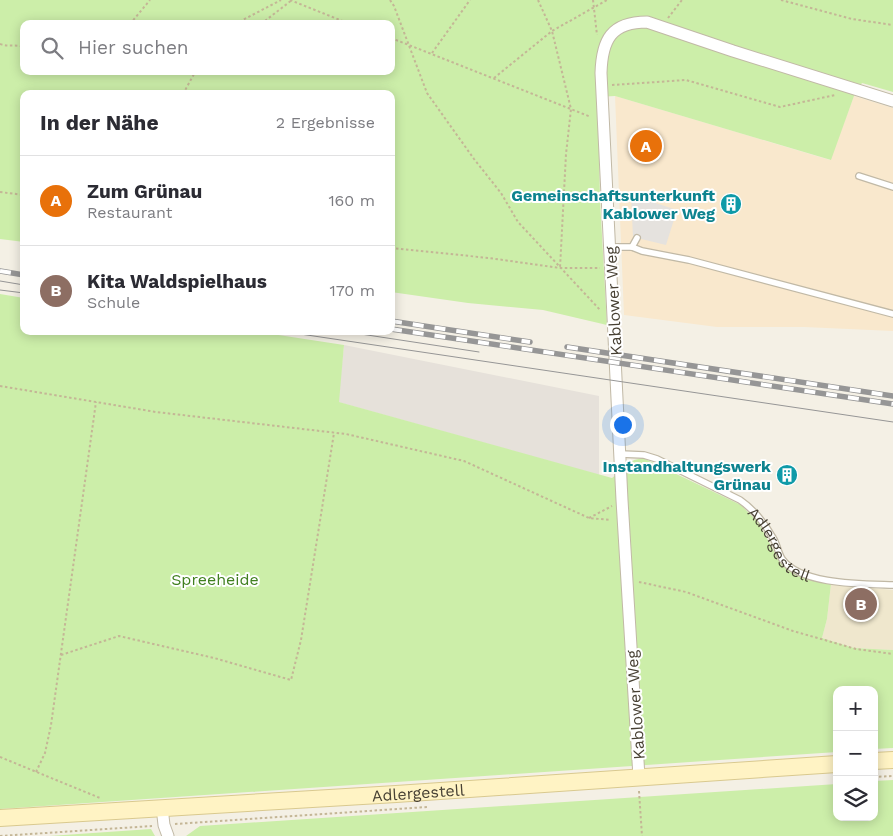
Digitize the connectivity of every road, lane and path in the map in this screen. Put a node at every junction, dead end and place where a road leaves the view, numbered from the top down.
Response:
1 (150, 0) edge
2 (281, 0) edge
3 (291, 0) edge
4 (390, 0) edge
5 (470, 0) edge
6 (538, 0) edge
7 (593, 0) edge
8 (607, 0) edge
9 (682, 0) edge
10 (781, 0) edge
11 (594, 8) junction
12 (134, 20) edge
13 (243, 20) edge
14 (266, 20) edge
15 (340, 20) edge
16 (893, 25) edge
17 (661, 26) junction
18 (552, 31) junction
19 (597, 38) dead end
20 (395, 40) edge
21 (0, 44) edge
22 (407, 44) junction
23 (20, 45) edge
24 (432, 53) junction
25 (193, 75) edge
26 (494, 79) junction
27 (602, 86) junction
28 (854, 89) junction
29 (185, 90) edge
30 (893, 101) edge
31 (572, 109) junction
32 (604, 120) junction
33 (859, 176) dead end
34 (893, 186) edge
35 (0, 192) edge
36 (20, 194) edge
37 (637, 238) dead end
38 (632, 246) junction
39 (610, 247) junction
40 (395, 248) edge
41 (560, 268) junction
42 (611, 268) junction
43 (893, 314) edge
44 (613, 317) junction
45 (0, 386) edge
46 (96, 402) junction
47 (334, 432) junction
48 (621, 454) junction
49 (622, 500) junction
50 (589, 518) junction
51 (624, 521) junction
52 (627, 580) junction
53 (893, 586) edge
54 (893, 654) edge
55 (61, 655) junction
56 (0, 757) edge
57 (893, 760) edge
58 (878, 761) edge
59 (833, 764) edge
60 (36, 772) junction
61 (893, 776) edge
62 (639, 777) junction
63 (878, 777) edge
64 (640, 805) dead end
65 (162, 807) junction
66 (430, 807) dead end
67 (119, 810) junction
68 (0, 818) edge
69 (166, 830) edge
70 (0, 836) edge
71 (642, 836) edge

1 - 12 path
2 - 13 path
3 - 14 path
3 - 15 path
4 - 22 path
5 - 24 path
6 - 18 path
7 - 11 path
8 - 11 path
9 - 17 path
10 - 16 path
11 - 18 path
11 - 19 path
17 - 27 street, Kablower Weg
17 - 28 street, Kablower Weg
18 - 26 path
18 - 31 path
20 - 22 path
21 - 23 path
22 - 24 path
22 - 41 path
24 - 26 path
25 - 29 path
26 - 31 path
27 - 28 path
27 - 32 street, Kablower Weg
28 - 30 street, Kablower Weg
31 - 32 path
31 - 41 path
32 - 39 street, Kablower Weg
33 - 34 lane
35 - 36 path
37 - 38 lane
38 - 39 lane
38 - 43 lane
39 - 42 street, Kablower Weg
40 - 41 path
41 - 42 path
41 - 44 path
42 - 44 street, Kablower Weg
44 - 48 street, Kablower Weg
45 - 46 path
46 - 47 path
46 - 55 path
47 - 50 path
47 - 55 path
48 - 49 street, Kablower Weg
48 - 53 lane, Adlergestell
49 - 50 path
49 - 51 street, Kablower Weg
50 - 51 path
51 - 52 street, Kablower Weg
52 - 54 path
52 - 62 street, Kablower Weg
55 - 60 path
56 - 60 path
57 - 58 main road
59 - 62 main road, Adlergestell
60 - 67 path
61 - 63 path
62 - 65 main road, Adlergestell
64 - 71 path
65 - 67 main road, Adlergestell
65 - 69 street
66 - 69 path
67 - 68 main road, Adlergestell
69 - 70 path

